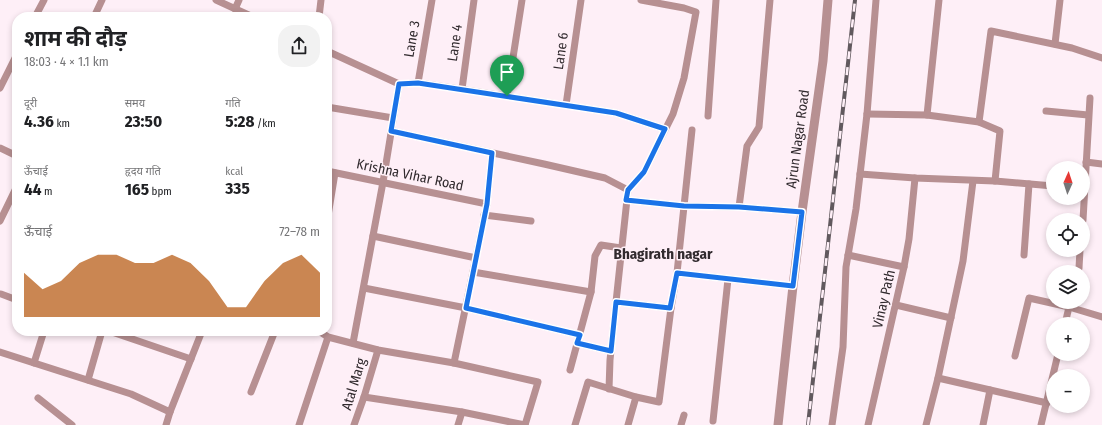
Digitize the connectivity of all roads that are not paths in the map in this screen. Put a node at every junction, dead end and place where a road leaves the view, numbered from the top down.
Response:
1 (44, 0) edge
2 (102, 0) edge
3 (216, 0) edge
4 (239, 0) edge
5 (321, 0) edge
6 (432, 0) edge
7 (474, 0) edge
8 (522, 0) edge
9 (581, 0) edge
10 (641, 0) edge
11 (685, 0) edge
12 (716, 0) edge
13 (770, 0) edge
14 (828, 0) edge
15 (876, 0) edge
16 (939, 0) edge
17 (1060, 0) edge
18 (684, 8) junction
19 (235, 9) junction
20 (38, 12) edge
21 (98, 12) edge
22 (242, 12) edge
23 (320, 12) edge
24 (1055, 44) junction
25 (332, 53) edge
26 (1102, 58) edge
27 (12, 64) edge
28 (418, 83) junction
29 (399, 84) junction
30 (0, 88) edge
31 (462, 89) junction
32 (507, 96) junction
33 (1090, 98) dead end
34 (566, 105) junction
35 (332, 108) edge
36 (1046, 111) dead end
37 (867, 114) junction
38 (927, 115) junction
39 (1088, 115) junction
40 (708, 116) dead end
41 (394, 118) junction
42 (979, 122) junction
43 (665, 129) junction
44 (692, 130) dead end
45 (391, 131) junction
46 (0, 148) edge
47 (492, 153) junction
48 (12, 154) edge
49 (1086, 161) edge
50 (1090, 162) edge
51 (1102, 164) edge
52 (332, 172) edge
53 (335, 173) junction
54 (860, 174) junction
55 (915, 178) junction
56 (973, 181) junction
57 (995, 181) junction
58 (383, 182) junction
59 (1029, 184) junction
60 (1046, 185) edge
61 (628, 190) junction
62 (332, 191) edge
63 (12, 196) edge
64 (626, 200) junction
65 (487, 204) junction
66 (684, 206) junction
67 (739, 207) junction
68 (802, 212) junction
69 (484, 215) junction
70 (0, 221) edge
71 (531, 221) dead end
72 (373, 236) junction
73 (621, 248) junction
74 (848, 255) junction
75 (1024, 255) dead end
76 (476, 258) junction
77 (904, 267) junction
78 (473, 272) junction
79 (677, 273) junction
80 (728, 279) junction
81 (793, 286) junction
82 (364, 288) junction
83 (591, 292) junction
84 (1, 294) edge
85 (12, 298) edge
86 (616, 302) junction
87 (1046, 302) edge
88 (896, 305) junction
89 (466, 308) junction
90 (670, 308) junction
91 (1075, 309) edge
92 (951, 318) junction
93 (1102, 318) edge
94 (580, 335) junction
95 (42, 336) edge
96 (101, 336) edge
97 (124, 336) edge
98 (200, 336) edge
99 (273, 336) edge
100 (328, 337) joint
101 (353, 343) junction
102 (577, 343) junction
103 (378, 350) junction
104 (611, 351) junction
105 (0, 352) edge
106 (1015, 356) dead end
107 (191, 359) junction
108 (34, 363) junction
109 (454, 363) junction
110 (570, 370) dead end
111 (938, 378) junction
112 (88, 380) junction
113 (609, 389) junction
114 (990, 390) junction
115 (251, 392) dead end
116 (364, 397) junction
117 (636, 397) junction
118 (38, 398) dead end
119 (1046, 403) edge
120 (1046, 407) edge
121 (170, 412) junction
122 (462, 412) junction
123 (684, 415) dead end
124 (713, 421) dead end
125 (72, 425) edge
126 (166, 425) edge
127 (299, 425) edge
128 (354, 425) edge
129 (458, 425) edge
130 (525, 425) edge
131 (575, 425) edge
132 (628, 425) edge
133 (681, 425) edge
134 (778, 425) edge
135 (832, 425) edge
136 (868, 425) edge
137 (926, 425) edge
138 (983, 425) edge
139 (1041, 425) edge

1 - 20 street
2 - 21 street
3 - 19 street
4 - 19 street
5 - 23 street
6 - 28 street, Lane 3
7 - 31 street, Lane 4
8 - 32 street
9 - 34 street, Lane 6
10 - 18 street
11 - 18 street
12 - 40 street
13 - 67 street
14 - 68 street, Ajrun Nagar Road
15 - 37 street
16 - 38 street
17 - 24 street
18 - 43 street
19 - 22 street
24 - 26 street
24 - 42 street
25 - 29 street
27 - 30 street
28 - 29 street
28 - 31 street
29 - 41 street
31 - 32 street
32 - 34 street
33 - 39 street
34 - 43 street
35 - 41 street
36 - 39 street
37 - 38 street
37 - 54 street
38 - 42 street
39 - 49 street
41 - 45 street
42 - 57 street
43 - 61 street
44 - 66 street
45 - 47 street
45 - 58 street
46 - 48 street
47 - 61 street
47 - 65 street
50 - 51 street
52 - 53 street, Krishna Vihar Road
53 - 58 street, Krishna Vihar Road
53 - 62 street
54 - 55 street
54 - 74 street
55 - 56 street
55 - 77 street, Vinay Path
56 - 57 street
56 - 92 street
57 - 59 street
58 - 65 street, Krishna Vihar Road
58 - 72 street
59 - 60 street
59 - 75 street
61 - 64 street
63 - 70 street
64 - 66 street
64 - 73 street
65 - 69 street
66 - 67 street
66 - 79 street
67 - 68 street
68 - 81 street, Ajrun Nagar Road
69 - 71 street
69 - 76 street
72 - 76 street
72 - 82 street
73 - 83 street
73 - 86 street
74 - 77 street
74 - 135 street
76 - 78 street
77 - 88 street, Vinay Path
78 - 83 street
78 - 89 street
79 - 80 street
79 - 90 street
80 - 81 street
80 - 124 street
81 - 134 street, Ajrun Nagar Road
82 - 89 street
82 - 101 street
83 - 94 street
84 - 85 street
86 - 90 street
86 - 104 street
87 - 106 street
88 - 92 street
88 - 136 street, Vinay Path
89 - 94 street
89 - 109 street
90 - 117 street
91 - 93 street
92 - 111 street
94 - 102 street
95 - 108 street
96 - 112 street
97 - 107 street
98 - 107 street
99 - 115 street
100 - 101 street
100 - 127 street
101 - 103 street
102 - 104 street
102 - 110 street
103 - 109 street
103 - 116 street, Atal Marg
104 - 113 street
105 - 108 street
107 - 121 street
108 - 112 street
109 - 130 street
111 - 114 street
111 - 137 street
112 - 121 street
113 - 117 street
113 - 131 street
114 - 119 street
114 - 138 street
116 - 122 street
116 - 128 street, Atal Marg
117 - 132 street
118 - 125 street
120 - 139 street
121 - 126 street
122 - 129 street
122 - 130 street
123 - 133 street

